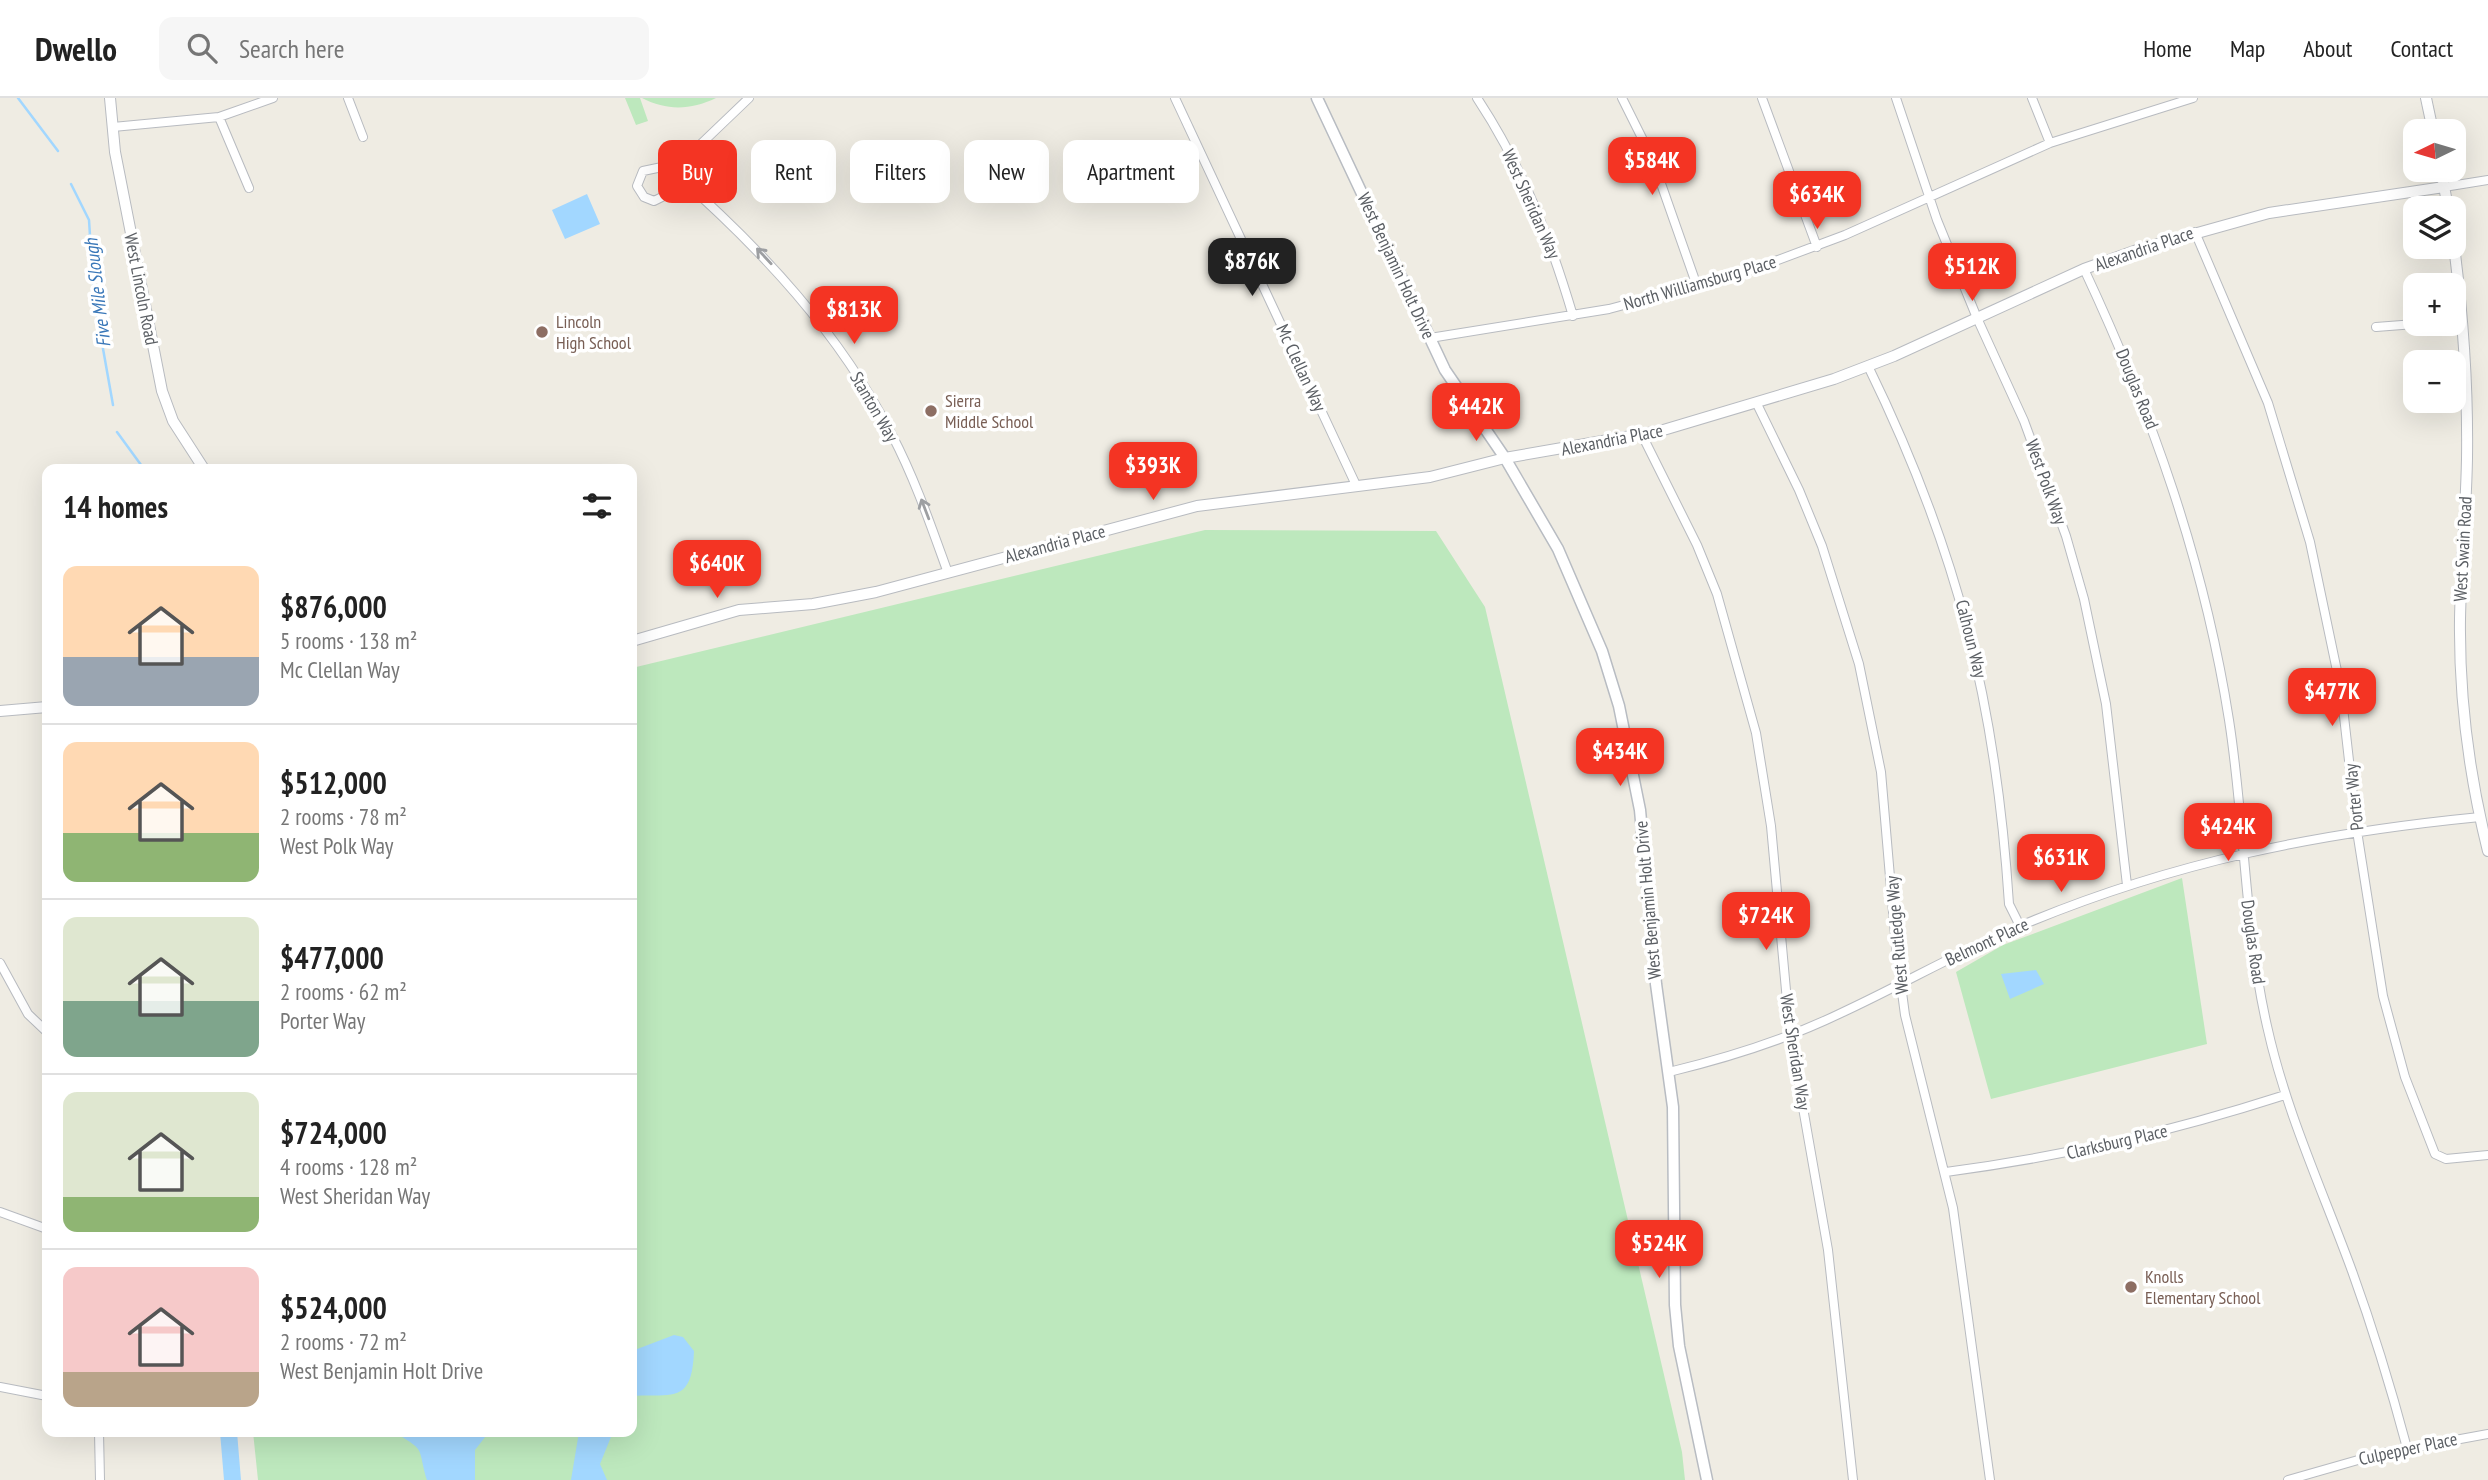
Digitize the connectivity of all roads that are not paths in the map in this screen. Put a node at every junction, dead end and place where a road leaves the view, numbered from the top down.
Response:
1 (110, 98) edge
2 (274, 98) edge
3 (348, 98) edge
4 (749, 98) edge
5 (1175, 98) edge
6 (1317, 98) edge
7 (1477, 98) edge
8 (1622, 98) edge
9 (1762, 98) edge
10 (1896, 98) edge
11 (2032, 98) edge
12 (2193, 98) edge
13 (2426, 98) edge
14 (2167, 101) edge
15 (219, 117) junction
16 (2430, 119) edge
17 (113, 127) junction
18 (363, 137) dead end
19 (705, 140) edge
20 (2050, 144) junction
21 (658, 166) edge
22 (2488, 180) edge
23 (2443, 182) edge
24 (2444, 187) junction
25 (249, 188) dead end
26 (2446, 196) edge
27 (1930, 197) junction
28 (658, 200) edge
29 (707, 203) edge
30 (2195, 232) junction
31 (1816, 247) junction
32 (2084, 269) junction
33 (1698, 286) junction
34 (1573, 316) junction
35 (1977, 318) junction
36 (2403, 325) edge
37 (2376, 327) dead end
38 (2458, 336) edge
39 (1430, 338) junction
40 (1868, 366) junction
41 (1757, 404) junction
42 (1642, 435) junction
43 (1505, 458) junction
44 (201, 464) edge
45 (1356, 485) junction
46 (948, 573) junction
47 (637, 640) edge
48 (42, 707) edge
49 (0, 711) edge
50 (2480, 817) junction
51 (2357, 831) junction
52 (2488, 851) edge
53 (2242, 853) junction
54 (2127, 885) junction
55 (2020, 926) junction
56 (0, 963) edge
57 (1900, 984) junction
58 (42, 1027) edge
59 (1790, 1034) junction
60 (1669, 1072) junction
61 (2285, 1095) junction
62 (2488, 1155) edge
63 (1946, 1172) junction
64 (0, 1212) edge
65 (42, 1228) edge
66 (0, 1387) edge
67 (42, 1395) edge
68 (2488, 1434) edge
69 (99, 1437) edge
70 (2407, 1448) junction
71 (100, 1480) edge
72 (1707, 1480) edge
73 (1853, 1480) edge
74 (1990, 1480) edge
75 (2288, 1480) edge

1 - 17 street, West Lincoln Road
2 - 15 street
3 - 18 street
4 - 19 street
5 - 45 street, Mc Clellan Way
6 - 39 main road, West Benjamin Holt Drive
7 - 34 street, West Sheridan Way
8 - 33 street
9 - 31 street
10 - 27 street, West Polk Way
11 - 20 street
12 - 14 street, North Williamsburg Place
13 - 16 street
14 - 20 street, North Williamsburg Place
15 - 17 street
15 - 25 street
17 - 44 street, West Lincoln Road
20 - 27 street, North Williamsburg Place
21 - 28 street
22 - 24 street, Alexandria Place
23 - 24 street
24 - 26 street
24 - 30 street, Alexandria Place
27 - 31 street, North Williamsburg Place
27 - 35 street, West Polk Way
46 -> 29 street, Stanton Way
30 - 32 street, Alexandria Place
30 - 51 street, Porter Way
31 - 33 street, North Williamsburg Place
32 - 35 street, Alexandria Place
32 - 53 street, Douglas Road
33 - 34 street, North Williamsburg Place
34 - 39 street, North Williamsburg Place
35 - 40 street, Alexandria Place
35 - 54 street, West Polk Way
36 - 37 street
38 - 50 street, West Swain Road
39 - 43 main road, West Benjamin Holt Drive
40 - 41 street, Alexandria Place
40 - 55 street, Calhoun Way
41 - 42 street, Alexandria Place
41 - 57 street, West Rutledge Way
42 - 43 street, Alexandria Place
42 - 59 street, West Sheridan Way
43 - 45 street, Alexandria Place
43 - 60 main road, West Benjamin Holt Drive
45 - 46 street, Alexandria Place
46 - 47 street, Alexandria Place
48 - 49 street
50 - 51 street, Belmont Place
50 - 52 street, West Swain Road
51 - 53 street, Belmont Place
51 - 62 street, Porter Way
53 - 54 street, Belmont Place
53 - 61 street, Douglas Road
54 - 55 street, Belmont Place
55 - 57 street, Belmont Place
56 - 58 street
57 - 59 street, Belmont Place
57 - 63 street, West Rutledge Way
59 - 60 street, Belmont Place
59 - 73 street, West Sheridan Way
60 - 72 main road, West Benjamin Holt Drive
61 - 63 street, Clarksburg Place
61 - 70 street, Douglas Road
63 - 74 street, West Rutledge Way
64 - 65 street
66 - 67 street
68 - 70 street, Culpepper Place
69 - 71 street
70 - 75 street, Culpepper Place

